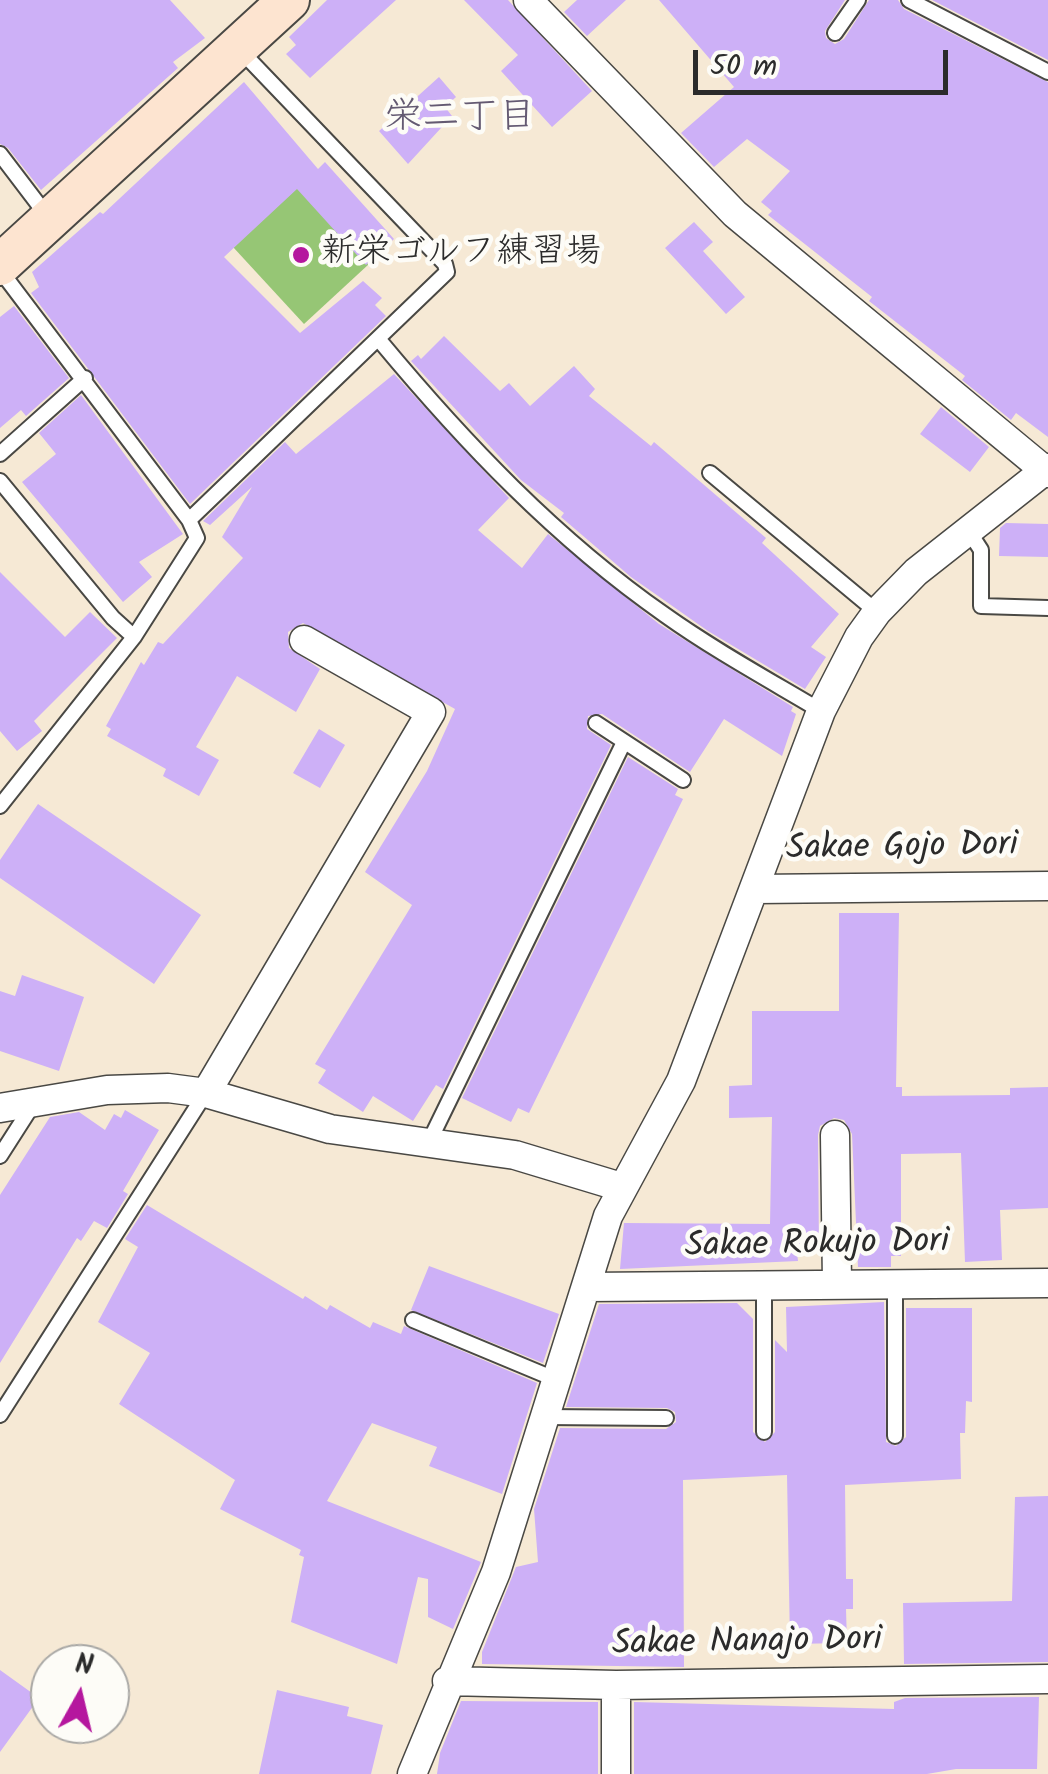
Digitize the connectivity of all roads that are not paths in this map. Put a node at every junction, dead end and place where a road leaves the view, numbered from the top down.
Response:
1 (289, 0) edge
2 (528, 0) edge
3 (858, 0) edge
4 (909, 0) edge
5 (834, 33) dead end
6 (240, 49) junction
7 (1048, 72) edge
8 (0, 154) edge
9 (50, 220) junction
10 (0, 267) edge
11 (380, 340) junction
12 (85, 378) junction
13 (0, 454) edge
14 (1047, 471) edge
15 (710, 472) dead end
16 (0, 481) edge
17 (189, 520) junction
18 (968, 530) junction
19 (1048, 608) edge
20 (877, 612) junction
21 (134, 637) junction
22 (304, 640) dead end
23 (821, 712) junction
24 (596, 724) dead end
25 (624, 742) junction
26 (683, 780) dead end
27 (0, 806) edge
28 (1048, 886) edge
29 (756, 889) junction
30 (206, 1093) junction
31 (32, 1106) junction
32 (0, 1108) edge
33 (834, 1135) dead end
34 (428, 1144) junction
35 (0, 1156) edge
36 (621, 1187) junction
37 (895, 1282) junction
38 (1048, 1282) edge
39 (837, 1283) junction
40 (764, 1285) junction
41 (587, 1287) junction
42 (413, 1320) dead end
43 (557, 1380) junction
44 (0, 1415) edge
45 (544, 1417) junction
46 (666, 1418) dead end
47 (764, 1432) dead end
48 (895, 1436) dead end
49 (1048, 1679) edge
50 (447, 1681) junction
51 (616, 1685) junction
52 (412, 1774) edge
53 (616, 1774) edge

1 - 6 street
2 - 14 street
3 - 5 lane
4 - 7 lane
6 - 9 street
6 - 11 lane
8 - 9 lane
9 - 10 street
10 - 12 lane
11 - 17 lane
11 - 23 lane
12 - 13 lane
12 - 17 lane
14 - 18 street
15 - 20 lane
16 - 21 lane
17 - 21 lane
18 - 19 lane
18 - 20 street
20 - 23 street
21 - 27 lane
22 - 30 street
23 - 29 street
24 - 25 lane
25 - 26 lane
25 - 34 lane
28 - 29 street, Sakae Gojo Dori
29 - 36 street
30 - 31 street
30 - 34 street
30 - 44 lane
31 - 32 street
31 - 35 lane
33 - 39 street
34 - 36 street
36 - 41 street
37 - 38 street, Sakae Rokujo Dori
37 - 39 street, Sakae Rokujo Dori
37 - 48 lane
39 - 40 street, Sakae Rokujo Dori
40 - 41 street, Sakae Rokujo Dori
40 - 47 lane
41 - 43 street
42 - 43 lane
43 - 45 street
45 - 46 lane
45 - 50 street
49 - 51 street, Sakae Nanajo Dori
50 - 51 street, Sakae Nanajo Dori
50 - 52 street
51 - 53 street

